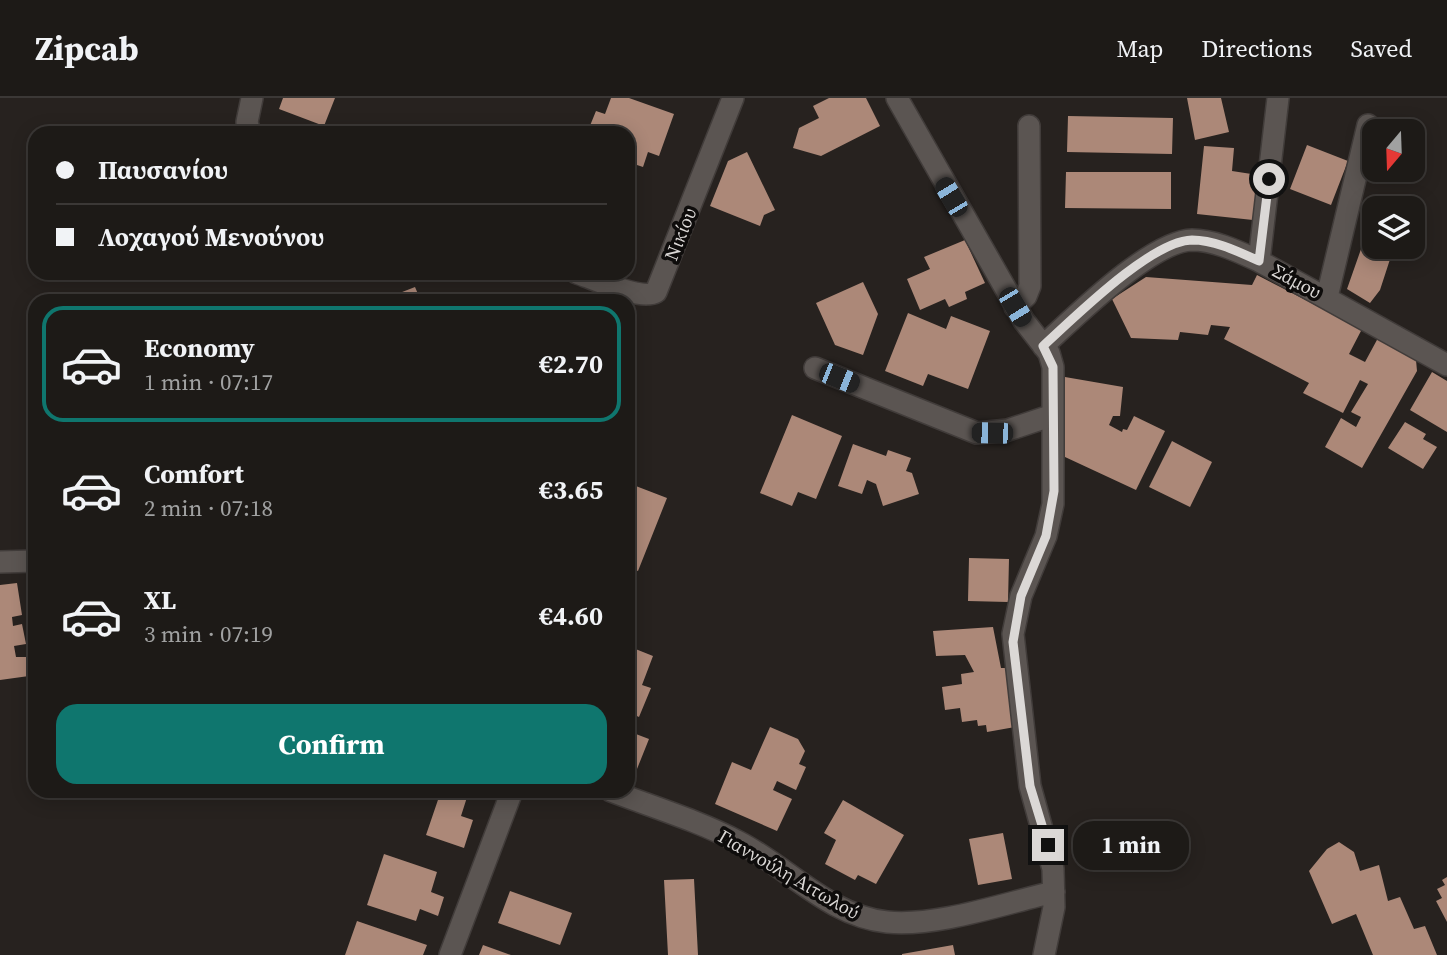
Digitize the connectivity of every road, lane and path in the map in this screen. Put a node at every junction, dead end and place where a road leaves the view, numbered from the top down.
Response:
1 (253, 98) edge
2 (733, 98) edge
3 (897, 98) edge
4 (1278, 98) edge
5 (248, 126) edge
6 (1028, 126) dead end
7 (1362, 150) edge
8 (1259, 261) junction
9 (597, 280) edge
10 (1327, 297) junction
11 (1015, 307) junction
12 (1043, 346) junction
13 (1447, 365) edge
14 (815, 369) dead end
15 (1053, 415) junction
16 (28, 561) edge
17 (0, 562) edge
18 (509, 798) edge
19 (629, 798) edge
20 (1054, 892) junction
21 (450, 955) edge
22 (1044, 955) edge

1 - 5 street
2 - 9 street, Νικίου
3 - 11 street
4 - 8 street
6 - 11 street
7 - 10 street
8 - 10 street, Σάμου
8 - 12 street, Σάμου
10 - 13 street, Σάμου
11 - 12 street
12 - 15 street
14 - 15 street
15 - 20 street
16 - 17 street
18 - 21 street
19 - 20 street, Γιαννούλη Αιτωλού
20 - 22 street

